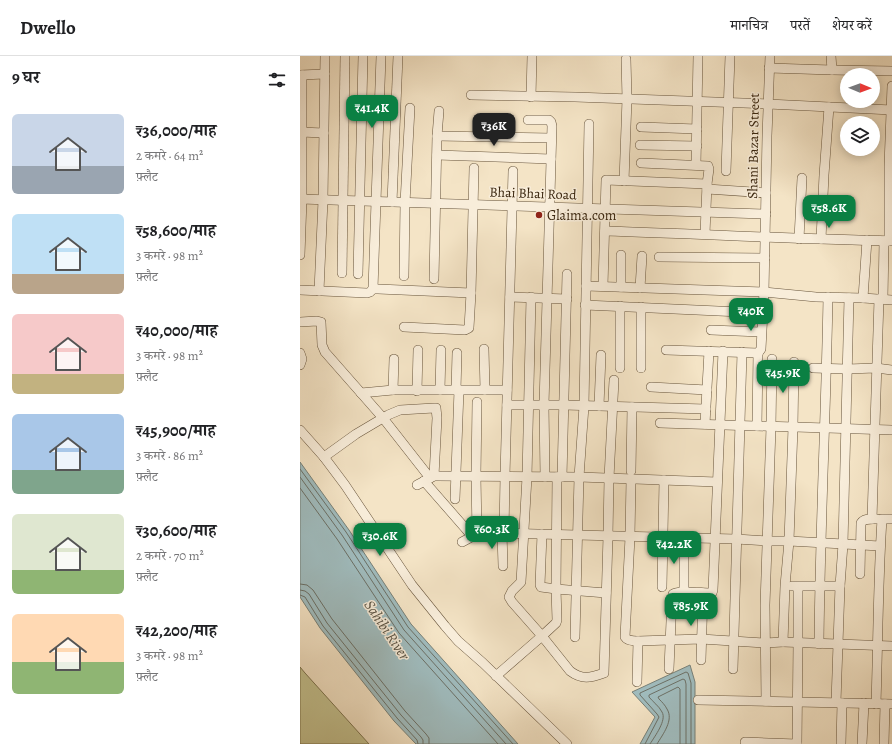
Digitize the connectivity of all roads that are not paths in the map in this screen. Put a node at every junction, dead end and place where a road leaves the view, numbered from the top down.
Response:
1 (325, 56) edge
2 (345, 56) edge
3 (363, 56) edge
4 (381, 56) edge
5 (398, 56) edge
6 (532, 56) edge
7 (698, 56) edge
8 (730, 56) edge
9 (770, 56) edge
10 (831, 56) edge
11 (626, 59) dead end
12 (769, 68) junction
13 (832, 70) junction
14 (892, 71) edge
15 (325, 74) junction
16 (301, 75) edge
17 (892, 86) edge
18 (472, 96) dead end
19 (531, 97) junction
20 (627, 99) junction
21 (697, 101) junction
22 (728, 102) junction
23 (768, 104) junction
24 (830, 107) junction
25 (410, 108) dead end
26 (891, 110) edge
27 (439, 111) dead end
28 (528, 120) dead end
29 (589, 124) dead end
30 (641, 127) dead end
31 (697, 129) junction
32 (301, 132) edge
33 (324, 132) junction
34 (437, 136) junction
35 (551, 138) junction
36 (640, 145) dead end
37 (697, 146) junction
38 (437, 155) junction
39 (551, 159) junction
40 (641, 163) dead end
41 (696, 165) junction
42 (474, 168) dead end
43 (513, 171) dead end
44 (726, 171) dead end
45 (802, 178) dead end
46 (624, 181) junction
47 (707, 187) junction
48 (766, 193) junction
49 (301, 199) edge
50 (323, 200) junction
51 (342, 201) junction
52 (360, 201) junction
53 (376, 202) junction
54 (392, 202) junction
55 (405, 203) junction
56 (435, 204) junction
57 (473, 205) junction
58 (512, 206) junction
59 (550, 208) junction
60 (587, 209) junction
61 (606, 209) junction
62 (707, 212) junction
63 (766, 214) junction
64 (605, 231) junction
65 (706, 234) junction
66 (765, 237) junction
67 (799, 239) junction
68 (821, 239) junction
69 (866, 240) junction
70 (888, 241) edge
71 (300, 255) edge
72 (622, 256) dead end
73 (642, 256) dead end
74 (659, 257) dead end
75 (765, 258) junction
76 (342, 273) dead end
77 (358, 274) dead end
78 (567, 274) dead end
79 (404, 276) dead end
80 (434, 279) dead end
81 (586, 286) junction
82 (603, 286) junction
83 (621, 287) junction
84 (640, 288) junction
85 (373, 289) junction
86 (300, 290) edge
87 (319, 291) junction
88 (764, 292) junction
89 (471, 293) junction
90 (510, 297) junction
91 (531, 297) junction
92 (828, 297) junction
93 (547, 298) junction
94 (849, 298) junction
95 (863, 298) junction
96 (567, 300) junction
97 (884, 300) edge
98 (585, 304) junction
99 (620, 306) junction
100 (641, 307) junction
101 (763, 313) junction
102 (300, 322) edge
103 (404, 327) dead end
104 (711, 330) dead end
105 (762, 332) junction
106 (484, 349) dead end
107 (418, 350) dead end
108 (441, 350) dead end
109 (666, 350) dead end
110 (709, 351) junction
111 (723, 352) junction
112 (742, 352) junction
113 (758, 352) junction
114 (300, 353) edge
115 (457, 353) dead end
116 (601, 355) dead end
117 (394, 359) dead end
118 (772, 360) dead end
119 (794, 362) dead end
120 (300, 364) edge
121 (620, 368) dead end
122 (641, 368) dead end
123 (813, 368) dead end
124 (826, 368) junction
125 (876, 368) junction
126 (847, 369) junction
127 (892, 370) edge
128 (614, 380) dead end
129 (651, 387) dead end
130 (393, 390) junction
131 (417, 390) junction
132 (440, 390) junction
133 (457, 390) junction
134 (485, 390) junction
135 (507, 390) junction
136 (707, 390) junction
137 (361, 393) junction
138 (477, 402) dead end
139 (507, 404) junction
140 (528, 405) junction
141 (544, 405) junction
142 (564, 405) junction
143 (584, 406) junction
144 (599, 406) junction
145 (612, 407) junction
146 (632, 407) junction
147 (706, 409) junction
148 (383, 418) junction
149 (660, 423) dead end
150 (705, 424) junction
151 (720, 425) junction
152 (740, 426) junction
153 (757, 426) junction
154 (771, 427) junction
155 (793, 427) junction
156 (824, 429) junction
157 (846, 429) junction
158 (300, 430) edge
159 (874, 430) junction
160 (892, 430) edge
161 (324, 457) junction
162 (631, 475) junction
163 (456, 476) junction
164 (476, 476) junction
165 (505, 476) junction
166 (527, 477) junction
167 (545, 477) junction
168 (560, 477) junction
169 (579, 478) junction
170 (609, 478) junction
171 (426, 480) junction
172 (664, 480) junction
173 (717, 482) junction
174 (455, 500) dead end
175 (872, 519) junction
176 (882, 519) junction
177 (892, 519) edge
178 (503, 533) junction
179 (523, 534) junction
180 (542, 534) junction
181 (474, 535) junction
182 (557, 535) junction
183 (578, 535) junction
184 (608, 536) junction
185 (630, 537) junction
186 (663, 538) junction
187 (684, 538) junction
188 (715, 539) junction
189 (736, 539) junction
190 (768, 541) junction
191 (788, 541) junction
192 (462, 542) dead end
193 (821, 543) junction
194 (843, 544) junction
195 (860, 545) junction
196 (880, 546) junction
197 (503, 566) dead end
198 (860, 574) dead end
199 (785, 586) junction
200 (798, 586) junction
201 (819, 586) junction
202 (840, 586) junction
203 (662, 587) dead end
204 (556, 589) junction
205 (576, 591) junction
206 (684, 592) junction
207 (606, 593) junction
208 (703, 593) junction
209 (542, 636) junction
210 (575, 637) dead end
211 (701, 639) junction
212 (670, 640) junction
213 (638, 641) junction
214 (734, 641) junction
215 (783, 642) junction
216 (765, 643) junction
217 (798, 643) junction
218 (819, 644) junction
219 (838, 644) junction
220 (878, 645) junction
221 (892, 646) edge
222 (701, 660) dead end
223 (668, 669) dead end
224 (733, 669) dead end
225 (496, 676) junction
226 (637, 682) dead end
227 (698, 700) dead end
228 (766, 701) junction
229 (798, 702) junction
230 (839, 703) junction
231 (864, 703) junction
232 (884, 704) edge
233 (745, 742) dead end
234 (567, 744) edge
235 (797, 744) edge
236 (841, 744) edge
237 (862, 744) edge
238 (884, 744) edge

1 - 15 street
2 - 51 street
3 - 52 street
4 - 53 street
5 - 54 street
6 - 19 street
7 - 21 street
8 - 22 street
9 - 12 street, Shani Bazar Street
10 - 13 street
11 - 20 street
12 - 13 street
12 - 23 street, Shani Bazar Street
13 - 14 street
15 - 16 street
15 - 33 street
16 - 32 street
17 - 26 street
18 - 19 street
19 - 20 street
20 - 21 street
20 - 46 street
21 - 22 street
21 - 31 street
22 - 23 street
22 - 44 street
23 - 24 street
23 - 48 street, Shani Bazar Street
24 - 26 street
24 - 68 street
25 - 55 street
26 - 70 street
27 - 34 street
28 - 35 street
29 - 60 street
30 - 31 street
31 - 37 street
32 - 33 street
32 - 49 street
33 - 50 street
34 - 35 street
34 - 38 street
35 - 39 street
36 - 37 street
37 - 41 street
38 - 39 street
38 - 56 street
39 - 59 street
40 - 41 street
41 - 47 street
42 - 57 street
43 - 58 street
45 - 67 street
46 - 47 street
46 - 61 street
47 - 48 street
47 - 62 street
48 - 63 street, Shani Bazar Street
49 - 50 street, Bhai Bhai Road
49 - 71 street
50 - 51 street, Bhai Bhai Road
50 - 87 street
51 - 52 street, Bhai Bhai Road
51 - 76 street
52 - 53 street, Bhai Bhai Road
52 - 77 street
53 - 54 street, Bhai Bhai Road
53 - 85 street
54 - 55 street, Bhai Bhai Road
55 - 56 street, Bhai Bhai Road
55 - 79 street
56 - 57 street, Bhai Bhai Road
56 - 80 street
57 - 58 street, Bhai Bhai Road
57 - 89 street
58 - 59 street, Bhai Bhai Road
58 - 90 street
59 - 60 street, Bhai Bhai Road
59 - 93 street
60 - 61 street, Bhai Bhai Road
60 - 81 street
61 - 62 street, Bhai Bhai Road
61 - 64 street
62 - 63 street, Bhai Bhai Road
62 - 65 street
63 - 66 street, Shani Bazar Street
64 - 65 street
64 - 82 street
65 - 66 street
66 - 67 street
66 - 75 street, Shani Bazar Street
67 - 68 street
68 - 69 street
69 - 70 street
69 - 95 street
70 - 97 street
72 - 83 street
73 - 84 street
74 - 75 street
75 - 88 street, Shani Bazar Street
78 - 96 street
81 - 82 street
81 - 98 street
82 - 83 street
83 - 84 street
84 - 88 street
85 - 87 street
85 - 89 street
86 - 87 street
88 - 92 street
88 - 101 street, Shani Bazar Street
89 - 103 street
90 - 91 street
90 - 135 street
91 - 93 street
91 - 140 street
92 - 94 street
92 - 124 street
93 - 96 street
93 - 141 street
94 - 95 street
94 - 126 street
95 - 97 street
96 - 142 street
97 - 125 street
98 - 99 street
98 - 143 street
99 - 100 street
99 - 121 street
100 - 101 street
100 - 122 street
101 - 105 street, Shani Bazar Street
102 - 137 street
104 - 105 street
105 - 113 street, Shani Bazar Street
106 - 134 street
107 - 131 street
108 - 132 street
109 - 110 street
110 - 111 street
110 - 136 street
111 - 112 street
111 - 151 street
112 - 113 street
112 - 152 street
113 - 153 street, Shani Bazar Street
114 - 120 street
115 - 133 street
116 - 144 street
117 - 130 street
118 - 154 street
119 - 155 street
123 - 124 street
124 - 126 street
124 - 156 street
125 - 126 street
125 - 127 street
125 - 159 street
126 - 157 street
128 - 145 street
129 - 136 street
130 - 131 street
130 - 137 street
131 - 132 street
132 - 133 street
133 - 134 street
133 - 163 street
134 - 135 street
135 - 139 street
136 - 147 street
137 - 148 street
138 - 164 street
139 - 140 street
139 - 165 street
140 - 141 street
140 - 166 street
141 - 142 street
141 - 167 street
142 - 143 street
142 - 168 street
143 - 144 street
143 - 169 street
144 - 145 street
145 - 146 street
145 - 170 street
146 - 147 street
146 - 162 street
147 - 150 street
148 - 161 street
148 - 171 street
148 - 171 street
149 - 150 street
150 - 151 street
151 - 152 street
151 - 173 street
152 - 153 street
152 - 189 street
153 - 154 street
154 - 155 street
154 - 190 street
155 - 156 street
155 - 191 street
156 - 157 street
156 - 193 street
157 - 159 street
157 - 194 street
158 - 161 street
159 - 160 street
159 - 175 street
161 - 225 street
162 - 170 street
162 - 172 street
162 - 185 street
163 - 164 street
163 - 171 street
163 - 174 street
164 - 165 street
164 - 181 street
165 - 166 street
165 - 178 street
166 - 167 street
166 - 179 street
167 - 168 street
168 - 169 street
168 - 182 street
169 - 170 street
169 - 183 street
170 - 184 street
171 - 181 street
172 - 173 street
172 - 186 street
173 - 188 street
175 - 176 street
175 - 195 street
176 - 177 street
176 - 196 street
178 - 179 street
178 - 181 street
178 - 197 street
179 - 180 street
179 - 209 street
180 - 182 street
180 - 204 street
181 - 192 street
182 - 183 street
182 - 204 street
183 - 184 street
183 - 205 street
184 - 185 street
184 - 207 street
185 - 186 street
185 - 213 street
186 - 187 street
186 - 203 street
187 - 188 street
187 - 206 street
188 - 189 street
188 - 208 street
189 - 190 street
189 - 214 street
190 - 191 street
190 - 216 street
191 - 193 street
191 - 199 street
193 - 194 street
193 - 201 street
194 - 195 street
194 - 202 street
195 - 196 street
195 - 198 street
196 - 220 street
199 - 200 street
199 - 215 street
200 - 201 street
200 - 217 street
201 - 202 street
201 - 218 street
202 - 219 street
204 - 205 street
204 - 209 street
205 - 207 street
205 - 210 street
206 - 208 street
206 - 212 street
207 - 209 street
208 - 211 street
209 - 225 street
211 - 212 street
211 - 214 street
211 - 222 street
212 - 213 street
212 - 223 street
213 - 226 street
214 - 216 street
214 - 224 street
215 - 216 street
215 - 217 street
216 - 228 street
217 - 218 street
217 - 229 street
218 - 219 street
219 - 220 street
219 - 230 street
220 - 221 street
220 - 232 street
225 - 234 street
227 - 228 street
228 - 229 street
229 - 230 street
229 - 235 street
230 - 231 street
230 - 236 street
231 - 232 street
231 - 237 street
232 - 238 street
233 - 235 street

